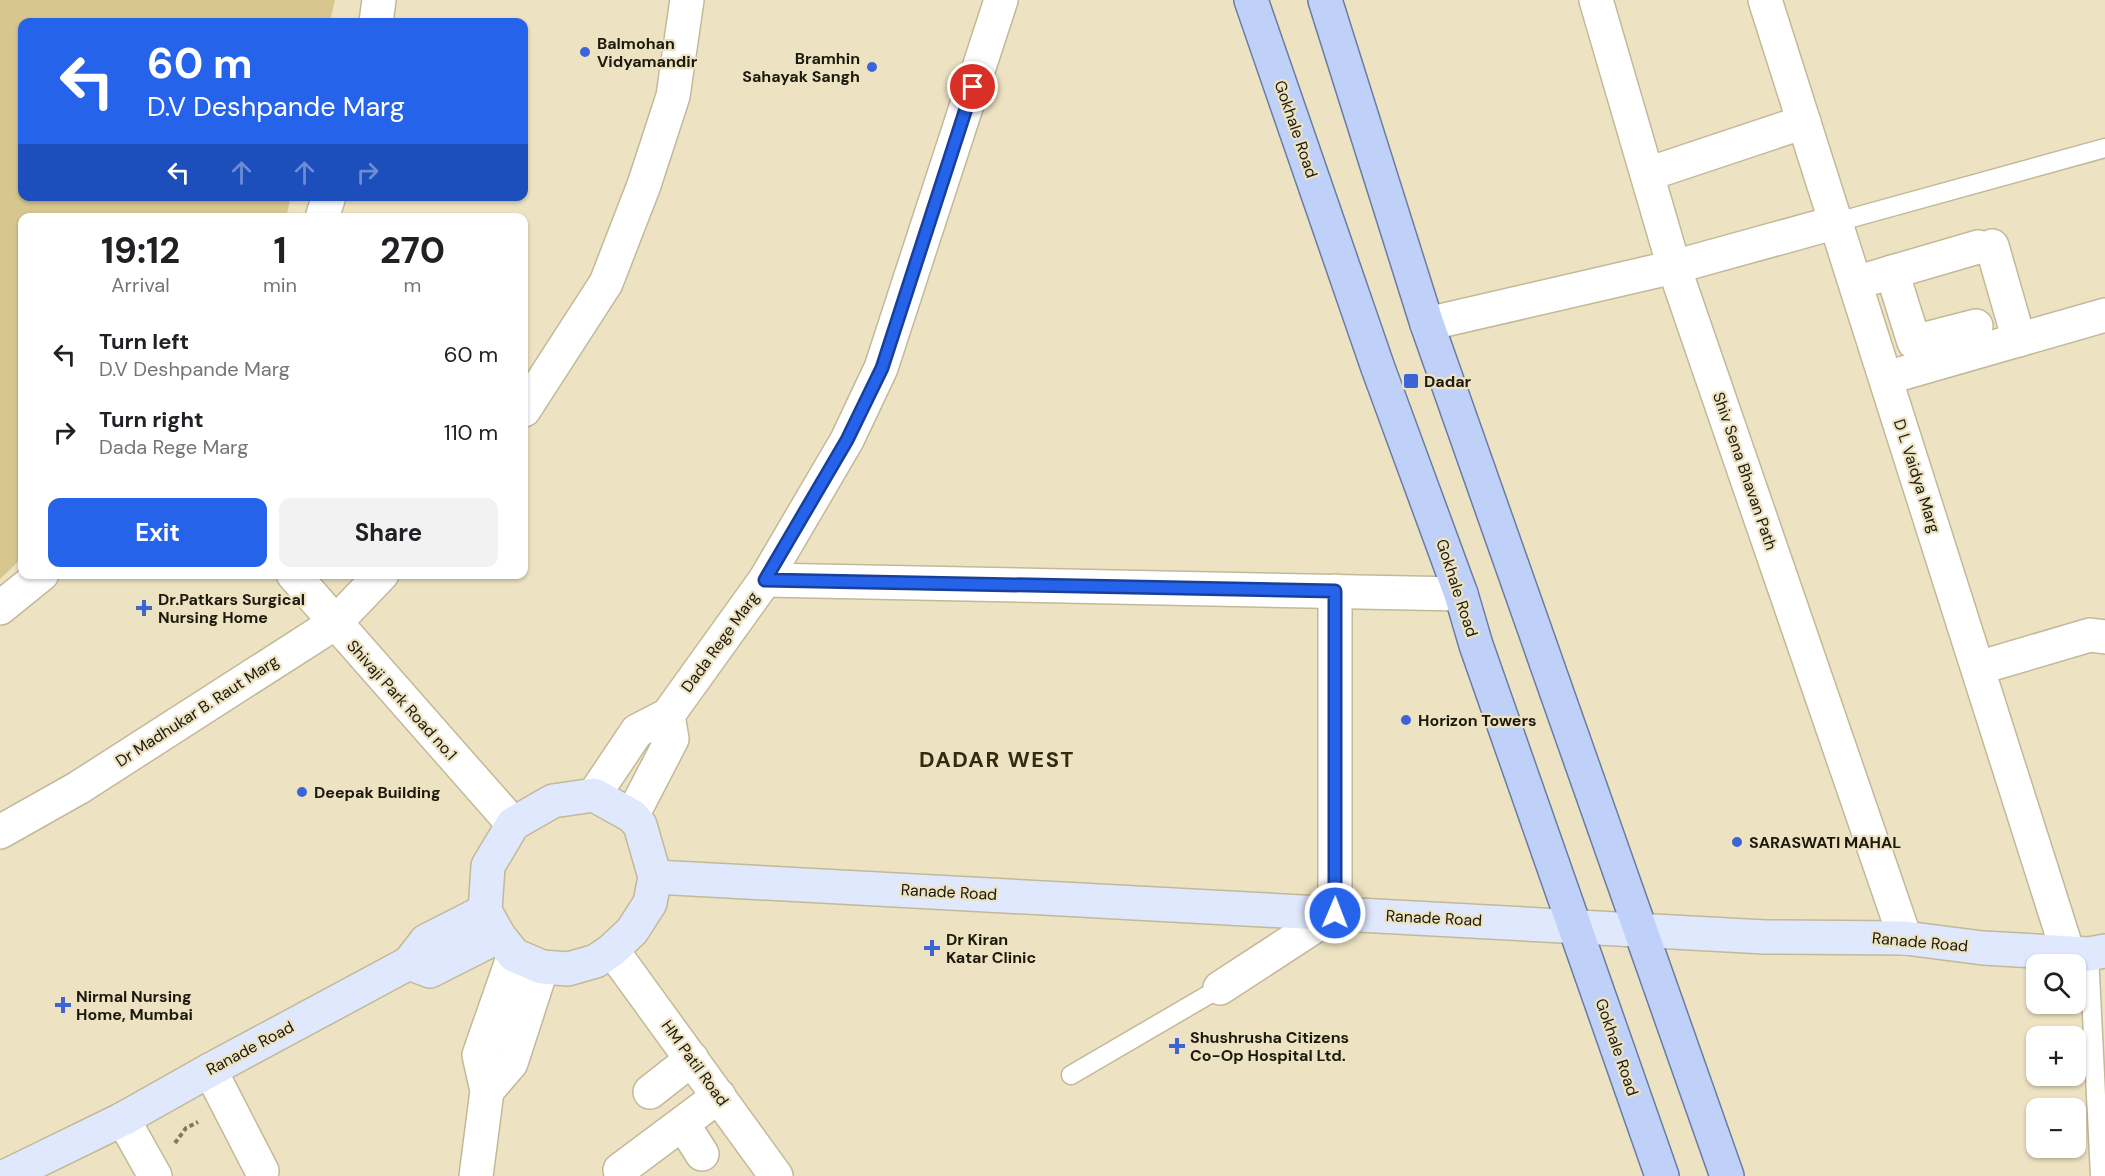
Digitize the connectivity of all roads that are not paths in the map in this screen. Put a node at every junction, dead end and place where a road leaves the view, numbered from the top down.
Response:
1 (379, 0) edge
2 (687, 0) edge
3 (1001, 0) edge
4 (1251, 0) edge
5 (1325, 0) edge
6 (1596, 0) edge
7 (1765, 0) edge
8 (377, 18) edge
9 (1804, 122) junction
10 (2105, 148) edge
11 (1648, 174) junction
12 (1837, 222) junction
13 (1674, 267) junction
14 (1895, 281) junction
15 (1859, 292) junction
16 (2105, 315) edge
17 (1427, 324) junction
18 (1976, 326) dead end
19 (2019, 340) junction
20 (1886, 378) junction
21 (528, 404) edge
22 (36, 579) edge
23 (297, 579) edge
24 (377, 579) edge
25 (765, 580) junction
26 (1335, 591) junction
27 (1461, 594) junction
28 (0, 608) edge
29 (335, 624) junction
30 (2105, 637) edge
31 (1978, 668) junction
32 (668, 716) junction
33 (594, 795) junction
34 (632, 816) junction
35 (513, 824) junction
36 (0, 832) edge
37 (656, 877) junction
38 (1335, 913) junction
39 (1575, 926) junction
40 (1640, 929) junction
41 (1905, 938) junction
42 (510, 942) junction
43 (612, 950) junction
44 (2087, 952) edge
45 (1220, 988) joint
46 (692, 1059) junction
47 (204, 1072) junction
48 (1071, 1076) dead end
49 (722, 1100) junction
50 (123, 1119) junction
51 (691, 1136) junction
52 (262, 1171) dead end
53 (624, 1173) edge
54 (6, 1176) edge
55 (155, 1176) edge
56 (476, 1176) edge
57 (776, 1176) edge
58 (1662, 1176) edge
59 (1727, 1176) edge
60 (2100, 1176) edge

1 - 8 street
2 - 21 street
3 - 25 street, Dada Rege Marg
4 - 27 main road, Gokhale Road
5 - 17 main road
6 - 11 street, Shiv Sena Bhavan Path
7 - 9 street, D L Vaidya Marg
9 - 11 street
9 - 12 street, D L Vaidya Marg
10 - 12 lane
11 - 13 street, Shiv Sena Bhavan Path
12 - 13 street
12 - 15 street, D L Vaidya Marg
13 - 17 street
13 - 41 street, Shiv Sena Bhavan Path
14 - 15 street
14 - 18 street
14 - 19 street
15 - 20 street, D L Vaidya Marg
16 - 19 street
17 - 40 main road
19 - 20 street
20 - 31 street, D L Vaidya Marg
22 - 28 street
23 - 29 street, Shivaji Park Road no.1
24 - 29 street, Dr Madhukar B. Raut Marg
25 - 26 street
25 - 32 street, Dada Rege Marg
26 - 27 street
26 - 38 street
27 - 39 main road, Gokhale Road
29 - 35 street, Shivaji Park Road no.1
29 - 36 street, Dr Madhukar B. Raut Marg
30 - 31 street
31 - 44 street, D L Vaidya Marg
32 - 33 street
32 - 34 street
33 - 34 street
33 - 35 street
34 - 37 street
35 - 42 street
37 - 38 street, Ranade Road
37 - 43 street
38 - 39 street, Ranade Road
38 - 45 street
39 - 40 street, Ranade Road
39 - 58 main road, Gokhale Road
40 - 41 street, Ranade Road
40 - 59 main road
41 - 44 street, Ranade Road
42 - 43 street
42 - 47 street, Ranade Road
42 - 56 street
43 - 46 street, HM Patil Road
44 - 60 lane
45 - 48 lane
46 - 49 street, HM Patil Road
46 - 51 street
47 - 50 street, Ranade Road
47 - 52 street
49 - 51 street
49 - 57 street, HM Patil Road
50 - 54 street, Ranade Road
50 - 55 street
51 - 53 street

